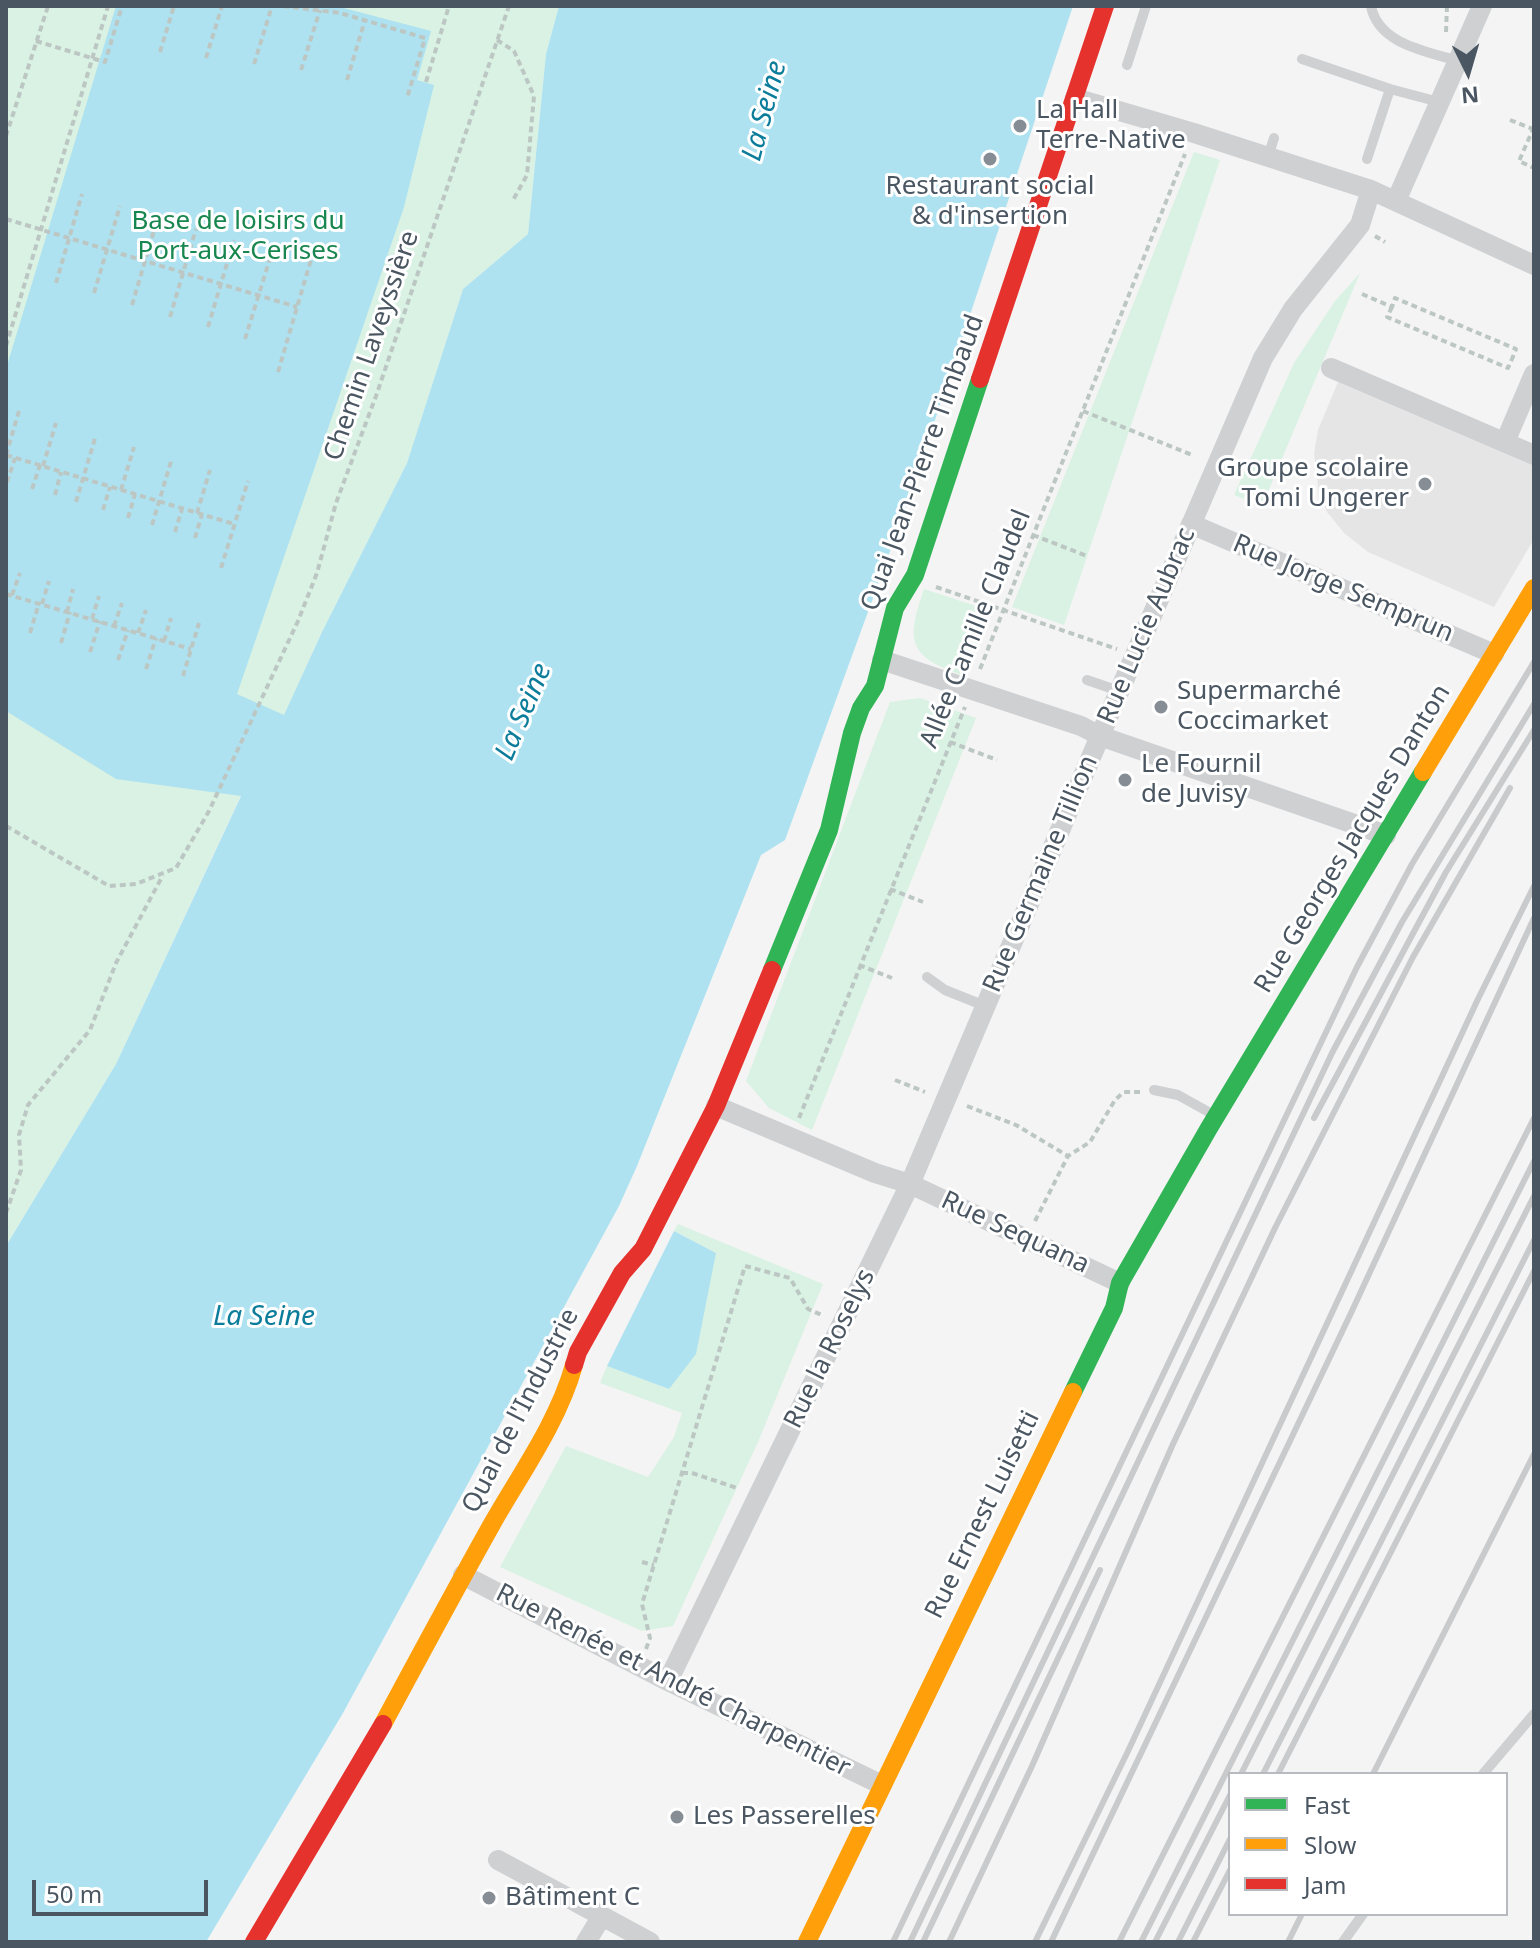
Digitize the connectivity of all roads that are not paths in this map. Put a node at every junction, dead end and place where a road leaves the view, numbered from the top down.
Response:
1 (1105, 6) edge
2 (1146, 6) edge
3 (1371, 6) edge
4 (1482, 6) edge
5 (1302, 59) dead end
6 (1459, 62) junction
7 (1127, 65) dead end
8 (1390, 89) junction
9 (1075, 98) junction
10 (1439, 102) junction
11 (1367, 159) dead end
12 (1371, 190) junction
13 (1396, 201) junction
14 (1534, 265) edge
15 (1331, 368) dead end
16 (1534, 374) edge
17 (1505, 442) junction
18 (1534, 455) edge
19 (1191, 524) junction
20 (1534, 588) edge
21 (1494, 654) junction
22 (882, 660) junction
23 (1087, 680) dead end
24 (1119, 691) junction
25 (1100, 736) junction
26 (1386, 835) junction
27 (787, 934) joint
28 (927, 977) dead end
29 (984, 1009) junction
30 (1154, 1094) road end
31 (716, 1106) junction
32 (1216, 1116) junction
33 (910, 1184) junction
34 (1120, 1283) junction
35 (463, 1575) junction
36 (668, 1681) junction
37 (1534, 1714) edge
38 (1485, 1772) edge
39 (882, 1785) junction
40 (498, 1860) dead end
41 (602, 1916) junction
42 (1362, 1916) edge
43 (254, 1942) edge
44 (586, 1942) edge
45 (650, 1942) edge
46 (807, 1942) edge
47 (1343, 1942) edge

1 - 9 main road, Quai Jean-Pierre Timbaud
2 - 7 lane
3 - 6 lane
4 - 6 street
5 - 8 lane
6 - 10 street
8 - 10 lane
8 - 11 lane
9 - 12 street
9 - 22 main road, Quai Jean-Pierre Timbaud
10 - 13 street
12 - 13 street
12 - 19 street, Rue Lucie Aubrac
13 - 14 street
15 - 17 street
16 - 17 street
17 - 18 street
19 - 21 street, Rue Jorge Semprun
19 - 24 street, Rue Lucie Aubrac
20 - 21 main road, Rue Georges Jacques Danton
21 - 26 main road, Rue Georges Jacques Danton
22 - 25 street, Rue Lucie Aubrac
22 - 27 main road, Quai Jean-Pierre Timbaud
23 - 24 lane
24 - 25 street, Rue Lucie Aubrac
25 - 26 street
25 - 29 street, Rue Germaine Tillion
26 - 32 main road, Rue Georges Jacques Danton
27 - 31 main road, Quai de l'Industrie
28 - 29 lane
29 - 33 street, Rue la Roselys
30 - 32 lane
31 - 33 street, Rue Sequana
31 - 35 main road, Quai de l'Industrie
32 - 34 main road, Rue Ernest Luisetti
33 - 34 street, Rue Sequana
33 - 36 street, Rue la Roselys
34 - 39 main road, Rue Ernest Luisetti
35 - 36 street, Rue Renée et André Charpentier
35 - 43 main road, Quai de l'Industrie
36 - 39 street, Rue Renée et André Charpentier
37 - 38 lane
39 - 46 main road, Rue Ernest Luisetti
40 - 41 street
41 - 44 street
41 - 45 street
42 - 47 lane

